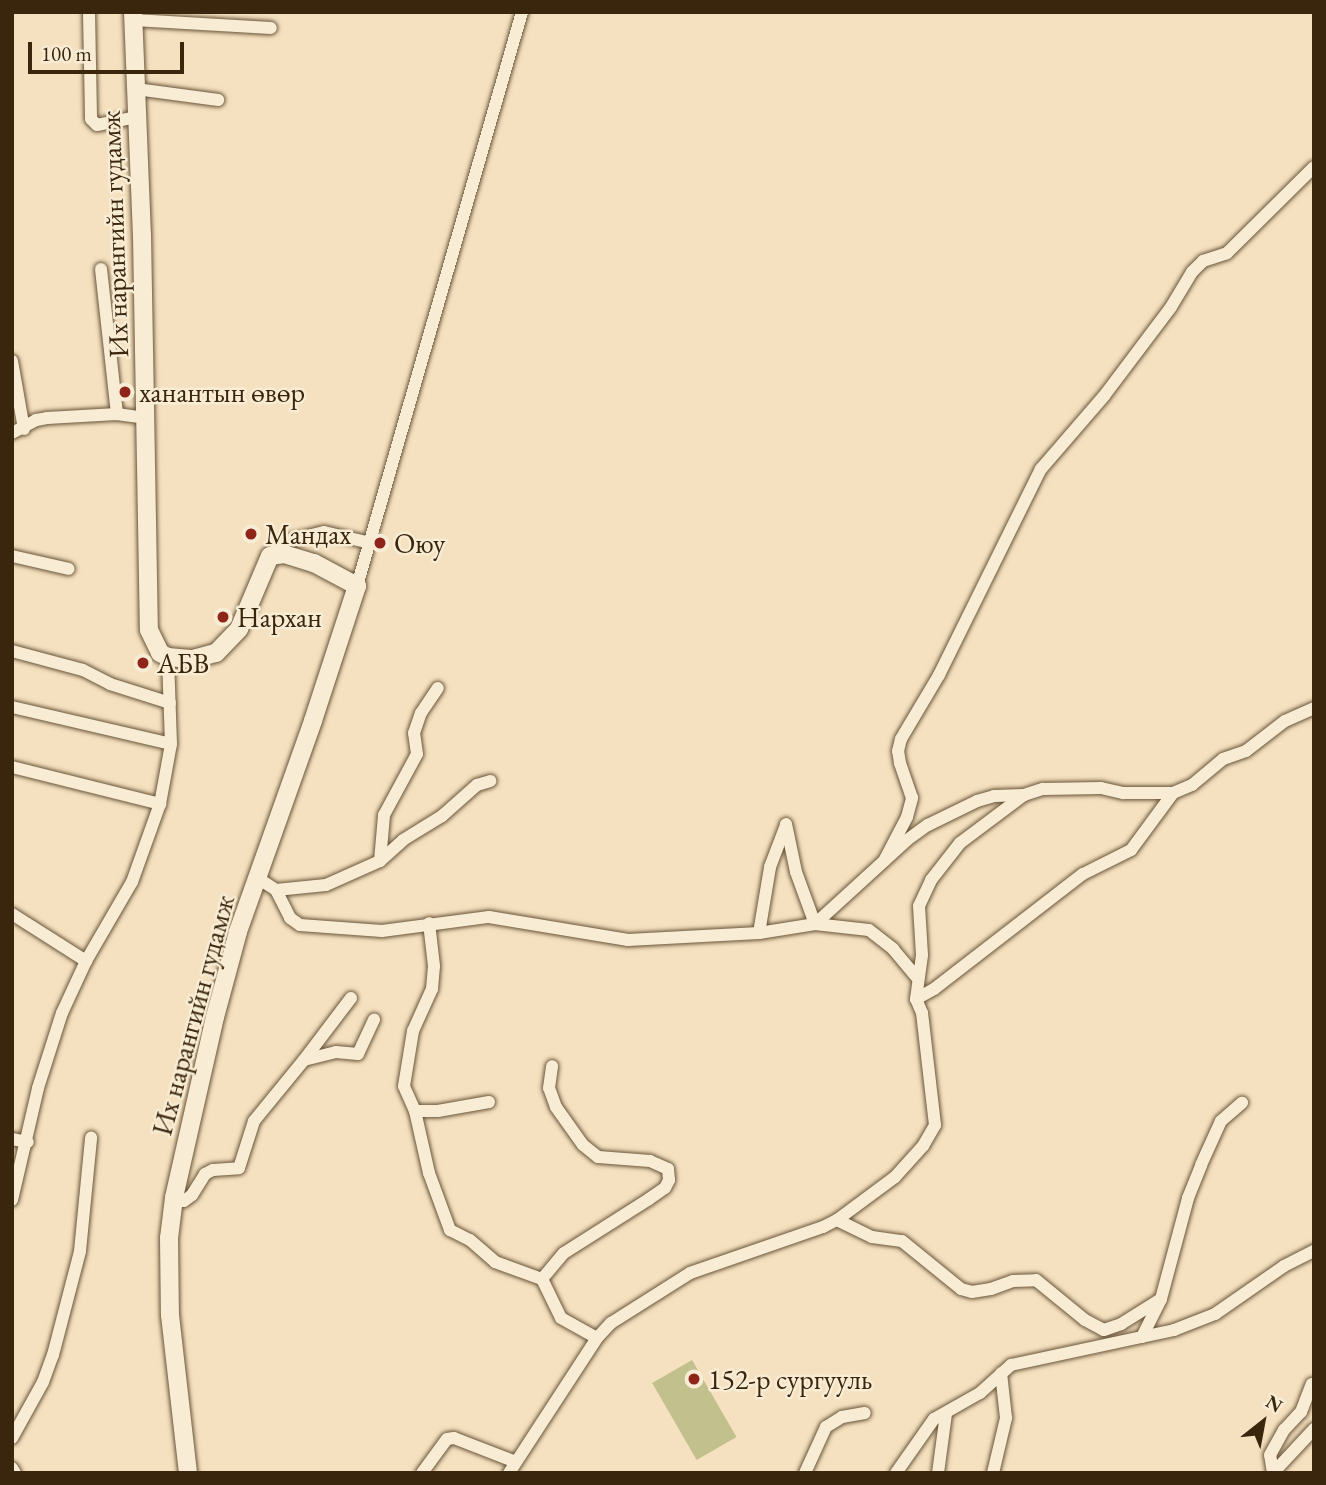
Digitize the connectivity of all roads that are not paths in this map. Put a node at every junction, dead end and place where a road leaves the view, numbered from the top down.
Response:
1 (89, 12) edge
2 (522, 12) edge
3 (134, 16) edge
4 (271, 29) dead end
5 (136, 89) junction
6 (218, 100) dead end
7 (137, 117) junction
8 (1314, 167) edge
9 (101, 269) dead end
10 (12, 361) edge
11 (14, 377) edge
12 (117, 414) junction
13 (145, 418) junction
14 (18, 431) edge
15 (370, 543) junction
16 (12, 556) edge
17 (270, 556) junction
18 (69, 569) dead end
19 (357, 586) junction
20 (12, 651) edge
21 (168, 657) junction
22 (438, 688) dead end
23 (170, 703) junction
24 (12, 707) edge
25 (1314, 708) edge
26 (171, 744) junction
27 (12, 767) edge
28 (490, 781) dead end
29 (1173, 793) junction
30 (1024, 795) junction
31 (160, 804) junction
32 (380, 861) junction
33 (884, 861) junction
34 (256, 877) junction
35 (276, 890) junction
36 (12, 914) edge
37 (429, 923) junction
38 (815, 924) junction
39 (758, 933) junction
40 (86, 961) junction
41 (918, 979) junction
42 (351, 998) dead end
43 (916, 999) junction
44 (374, 1019) dead end
45 (304, 1060) junction
46 (552, 1066) dead end
47 (489, 1102) dead end
48 (1242, 1103) dead end
49 (415, 1111) junction
50 (91, 1138) dead end
51 (12, 1139) edge
52 (28, 1142) junction
53 (174, 1198) junction
54 (12, 1200) edge
55 (837, 1220) junction
56 (1314, 1251) edge
57 (542, 1279) junction
58 (1161, 1299) junction
59 (1142, 1337) junction
60 (597, 1338) junction
61 (1001, 1373) junction
62 (1312, 1384) dead end
63 (864, 1413) dead end
64 (946, 1414) junction
65 (1314, 1430) edge
66 (12, 1438) edge
67 (12, 1468) edge
68 (513, 1468) edge
69 (15, 1473) edge
70 (188, 1473) edge
71 (422, 1473) edge
72 (804, 1473) edge
73 (896, 1473) edge
74 (938, 1473) edge
75 (993, 1473) edge
76 (1273, 1473) edge

1 - 7 street
2 - 15 street
3 - 4 street
3 - 5 main road, Их нарангийн гудамж
5 - 6 street
5 - 7 main road, Их нарангийн гудамж
7 - 13 main road, Их нарангийн гудамж
8 - 33 street
9 - 12 street
10 - 11 street
11 - 14 street
12 - 13 street
12 - 14 street
13 - 21 main road, Их нарангийн гудамж
15 - 17 street
15 - 19 street
16 - 18 street
17 - 19 main road
17 - 21 main road
19 - 34 main road, Их нарангийн гудамж
20 - 23 street
21 - 23 street
22 - 32 street
23 - 26 street
24 - 26 street
25 - 29 street
26 - 31 street
27 - 31 street
28 - 32 street
29 - 30 street
29 - 43 street
30 - 33 street
30 - 41 street
31 - 40 street
32 - 35 street
33 - 38 street
34 - 35 street
34 - 53 main road, Их нарангийн гудамж
35 - 37 street
36 - 40 street
37 - 39 street
37 - 49 street
38 - 39 street
38 - 39 street
38 - 41 street
40 - 52 street
41 - 43 street
42 - 45 street
43 - 55 street
44 - 45 street
45 - 53 street
46 - 57 street
47 - 49 street
48 - 58 street
49 - 57 street
50 - 66 street
51 - 52 street
52 - 54 street
53 - 70 main road, Их нарангийн гудамж
55 - 58 street
55 - 60 street
56 - 59 street
57 - 60 street
58 - 59 street
59 - 61 street
60 - 68 street
61 - 64 street
61 - 75 street
62 - 76 street
63 - 72 street
64 - 73 street
64 - 74 street
65 - 76 street
67 - 69 street
68 - 71 street

